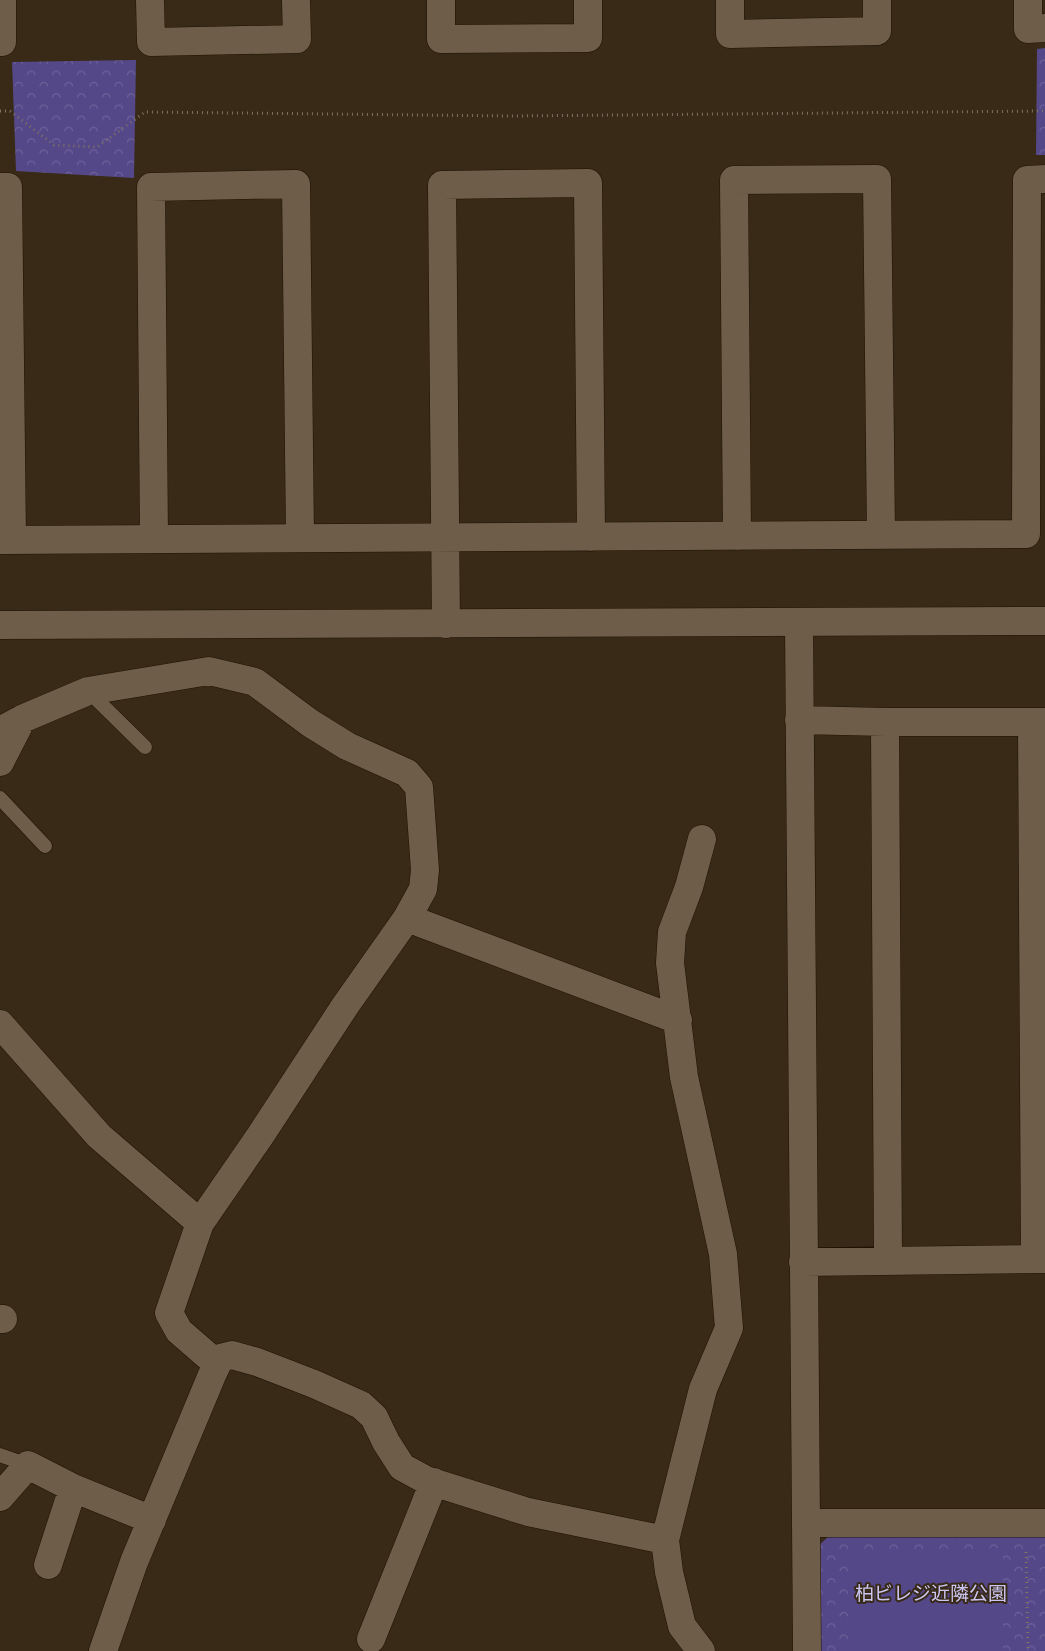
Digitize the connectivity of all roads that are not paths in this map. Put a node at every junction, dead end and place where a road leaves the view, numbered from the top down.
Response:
1 (2, 0) edge
2 (150, 0) edge
3 (296, 0) edge
4 (441, 0) edge
5 (588, 0) edge
6 (730, 0) edge
7 (877, 0) edge
8 (1028, 0) edge
9 (1045, 28) edge
10 (0, 42) edge
11 (1045, 180) edge
12 (0, 187) edge
13 (881, 534) junction
14 (737, 536) junction
15 (300, 537) junction
16 (444, 537) junction
17 (591, 537) junction
18 (154, 538) junction
19 (6, 540) edge
20 (1045, 621) edge
21 (799, 623) junction
22 (446, 624) junction
23 (0, 625) edge
24 (88, 691) junction
25 (799, 720) junction
26 (885, 722) junction
27 (1038, 722) edge
28 (11, 725) edge
29 (145, 746) dead end
30 (0, 762) edge
31 (0, 798) edge
32 (702, 839) dead end
33 (45, 846) dead end
34 (407, 918) junction
35 (678, 1020) junction
36 (0, 1024) edge
37 (200, 1224) junction
38 (1040, 1259) edge
39 (888, 1260) junction
40 (803, 1262) junction
41 (217, 1364) junction
42 (0, 1454) edge
43 (28, 1465) junction
44 (434, 1482) junction
45 (72, 1488) junction
46 (0, 1496) edge
47 (152, 1520) junction
48 (806, 1523) junction
49 (1035, 1523) edge
50 (665, 1540) junction
51 (48, 1565) dead end
52 (371, 1639) dead end
53 (103, 1651) edge
54 (701, 1651) edge
55 (807, 1651) edge

1 - 10 street
2 - 3 street
4 - 5 street
6 - 7 street
8 - 9 street
11 - 13 street
12 - 19 street
13 - 14 street
13 - 14 street
14 - 17 street
15 - 16 street
15 - 18 street
15 - 18 street
16 - 17 street
16 - 17 street
16 - 22 street
18 - 19 street
20 - 21 street
21 - 22 street
21 - 25 street
22 - 23 street
24 - 28 street
24 - 29 lane
24 - 34 street
25 - 26 street
25 - 40 street
26 - 27 street
26 - 39 street
27 - 38 street
28 - 30 street
31 - 33 lane
32 - 35 street
34 - 35 street
34 - 37 street
35 - 50 street
36 - 37 street
37 - 41 street
38 - 39 street
39 - 40 street
40 - 48 street
41 - 44 street
41 - 47 street
42 - 43 lane
43 - 45 street
43 - 46 street
44 - 50 street
44 - 52 street
45 - 47 street
45 - 51 street
47 - 53 street
48 - 49 street
48 - 55 street
50 - 54 street

